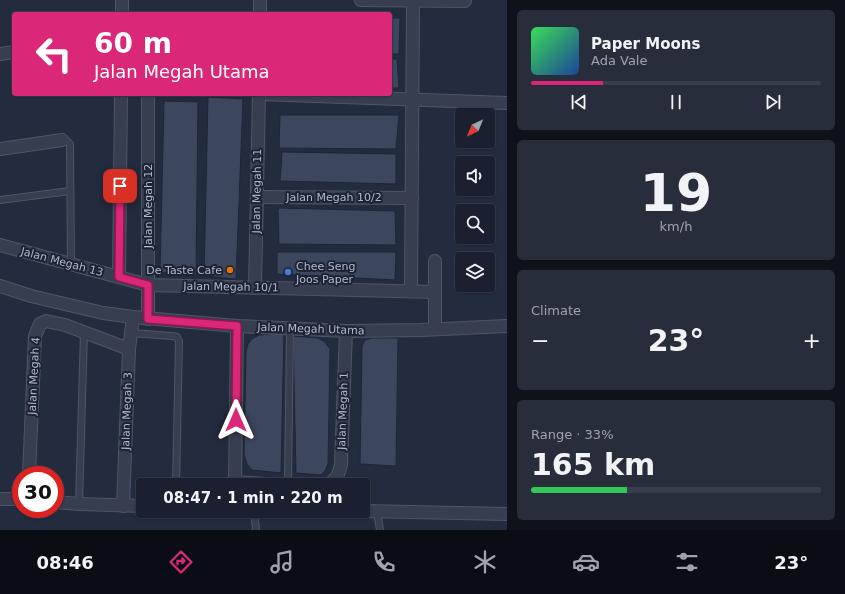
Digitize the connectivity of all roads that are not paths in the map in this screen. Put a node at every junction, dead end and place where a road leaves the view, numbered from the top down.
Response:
1 (122, 0) edge
2 (260, 0) edge
3 (361, 0) edge
4 (413, 1) edge
5 (465, 1) dead end
6 (122, 12) edge
7 (260, 12) edge
8 (12, 52) edge
9 (0, 54) edge
10 (121, 96) edge
11 (148, 96) edge
12 (260, 96) edge
13 (311, 96) edge
14 (412, 100) junction
15 (507, 103) edge
16 (62, 140) joint
17 (0, 149) edge
18 (70, 191) junction
19 (257, 197) junction
20 (412, 198) junction
21 (0, 200) edge
22 (0, 245) edge
23 (435, 261) dead end
24 (71, 264) junction
25 (119, 277) junction
26 (148, 285) junction
27 (0, 286) edge
28 (255, 288) junction
29 (411, 291) junction
30 (435, 292) junction
31 (133, 318) junction
32 (148, 319) junction
33 (237, 326) junction
34 (507, 326) edge
35 (290, 329) junction
36 (435, 329) junction
37 (346, 331) junction
38 (84, 332) junction
39 (131, 333) junction
40 (129, 349) junction
41 (30, 466) edge
42 (176, 478) edge
43 (236, 478) edge
44 (288, 478) edge
45 (336, 478) edge
46 (0, 499) edge
47 (12, 499) edge
48 (64, 503) edge
49 (79, 504) junction
50 (123, 506) junction
51 (136, 506) edge
52 (370, 510) edge
53 (377, 511) junction
54 (507, 514) edge
55 (255, 518) edge
56 (256, 530) edge
57 (380, 530) edge

1 - 6 street
2 - 7 street
3 - 4 street
4 - 5 street
4 - 14 street
8 - 9 street
10 - 25 street
11 - 26 street, Jalan Megah 12
12 - 19 street, Jalan Megah 11
13 - 14 street
14 - 15 street
14 - 20 street
16 - 17 street
16 - 18 lane
18 - 21 lane
18 - 24 lane
19 - 20 street, Jalan Megah 10/2
19 - 28 street, Jalan Megah 11
20 - 29 street
22 - 24 street, Jalan Megah 13
23 - 30 street
24 - 25 street, Jalan Megah 13
25 - 26 street, Jalan Megah 13
26 - 28 street, Jalan Megah 10/1
26 - 32 street, Jalan Megah 12
27 - 31 street, Jalan Megah Utama
28 - 29 street, Jalan Megah 10/1
29 - 30 street, Jalan Megah 10/1
30 - 36 street
31 - 32 street, Jalan Megah Utama
31 - 39 street, Jalan Megah 3
32 - 33 street, Jalan Megah Utama
33 - 35 street, Jalan Megah Utama
33 - 43 street
34 - 36 street, Jalan Megah Utama
35 - 37 street, Jalan Megah Utama
35 - 44 lane
36 - 37 street, Jalan Megah Utama
37 - 45 street, Jalan Megah 1
38 - 40 street, Jalan Megah 4
38 - 41 street, Jalan Megah 4
38 - 49 lane
39 - 40 street, Jalan Megah 3
39 - 42 lane
40 - 50 street, Jalan Megah 3
46 - 47 street
48 - 49 street
49 - 50 street
50 - 51 street
52 - 53 street
53 - 54 street
53 - 57 lane
55 - 56 lane

